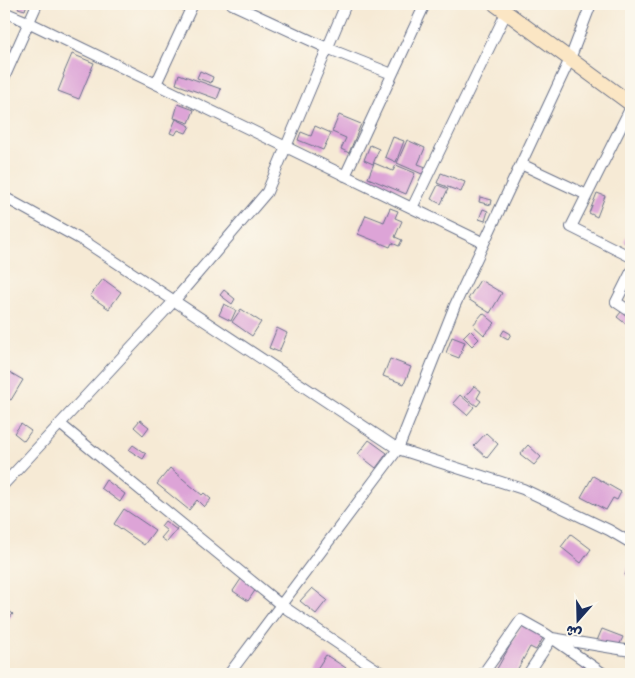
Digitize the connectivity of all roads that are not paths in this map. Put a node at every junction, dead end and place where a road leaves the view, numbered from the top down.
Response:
1 (37, 4) edge
2 (193, 4) edge
3 (232, 4) edge
4 (346, 4) edge
5 (426, 4) edge
6 (494, 4) edge
7 (591, 4) edge
8 (4, 12) edge
9 (506, 13) junction
10 (28, 22) junction
11 (327, 48) junction
12 (570, 59) junction
13 (392, 74) junction
14 (4, 78) edge
15 (156, 84) junction
16 (631, 105) edge
17 (286, 147) junction
18 (521, 164) junction
19 (345, 176) junction
20 (4, 196) edge
21 (587, 196) junction
22 (412, 208) junction
23 (484, 244) junction
24 (631, 257) edge
25 (631, 272) edge
26 (174, 301) junction
27 (631, 312) edge
28 (60, 424) junction
29 (398, 449) junction
30 (4, 484) edge
31 (631, 543) edge
32 (281, 604) junction
33 (552, 638) junction
34 (631, 651) edge
35 (229, 674) edge
36 (383, 674) edge
37 (483, 674) edge
38 (528, 674) edge
39 (604, 674) edge

1 - 10 street
2 - 15 street
3 - 11 street
4 - 11 street
5 - 13 street
6 - 9 street
7 - 12 street
8 - 10 street
9 - 12 street
9 - 22 street
10 - 14 street
10 - 15 street
11 - 13 street
11 - 17 street
12 - 16 street
12 - 18 street
13 - 19 street
15 - 17 street
16 - 21 street
17 - 19 street
17 - 26 street
18 - 21 street
18 - 23 street
19 - 22 street
20 - 26 street
21 - 24 street
22 - 23 street
23 - 29 street
25 - 27 street
26 - 28 street
26 - 29 street
28 - 30 street
28 - 32 street
29 - 31 street
29 - 32 street
32 - 35 street
32 - 36 street
33 - 34 street
33 - 37 street
33 - 38 street
33 - 39 street

